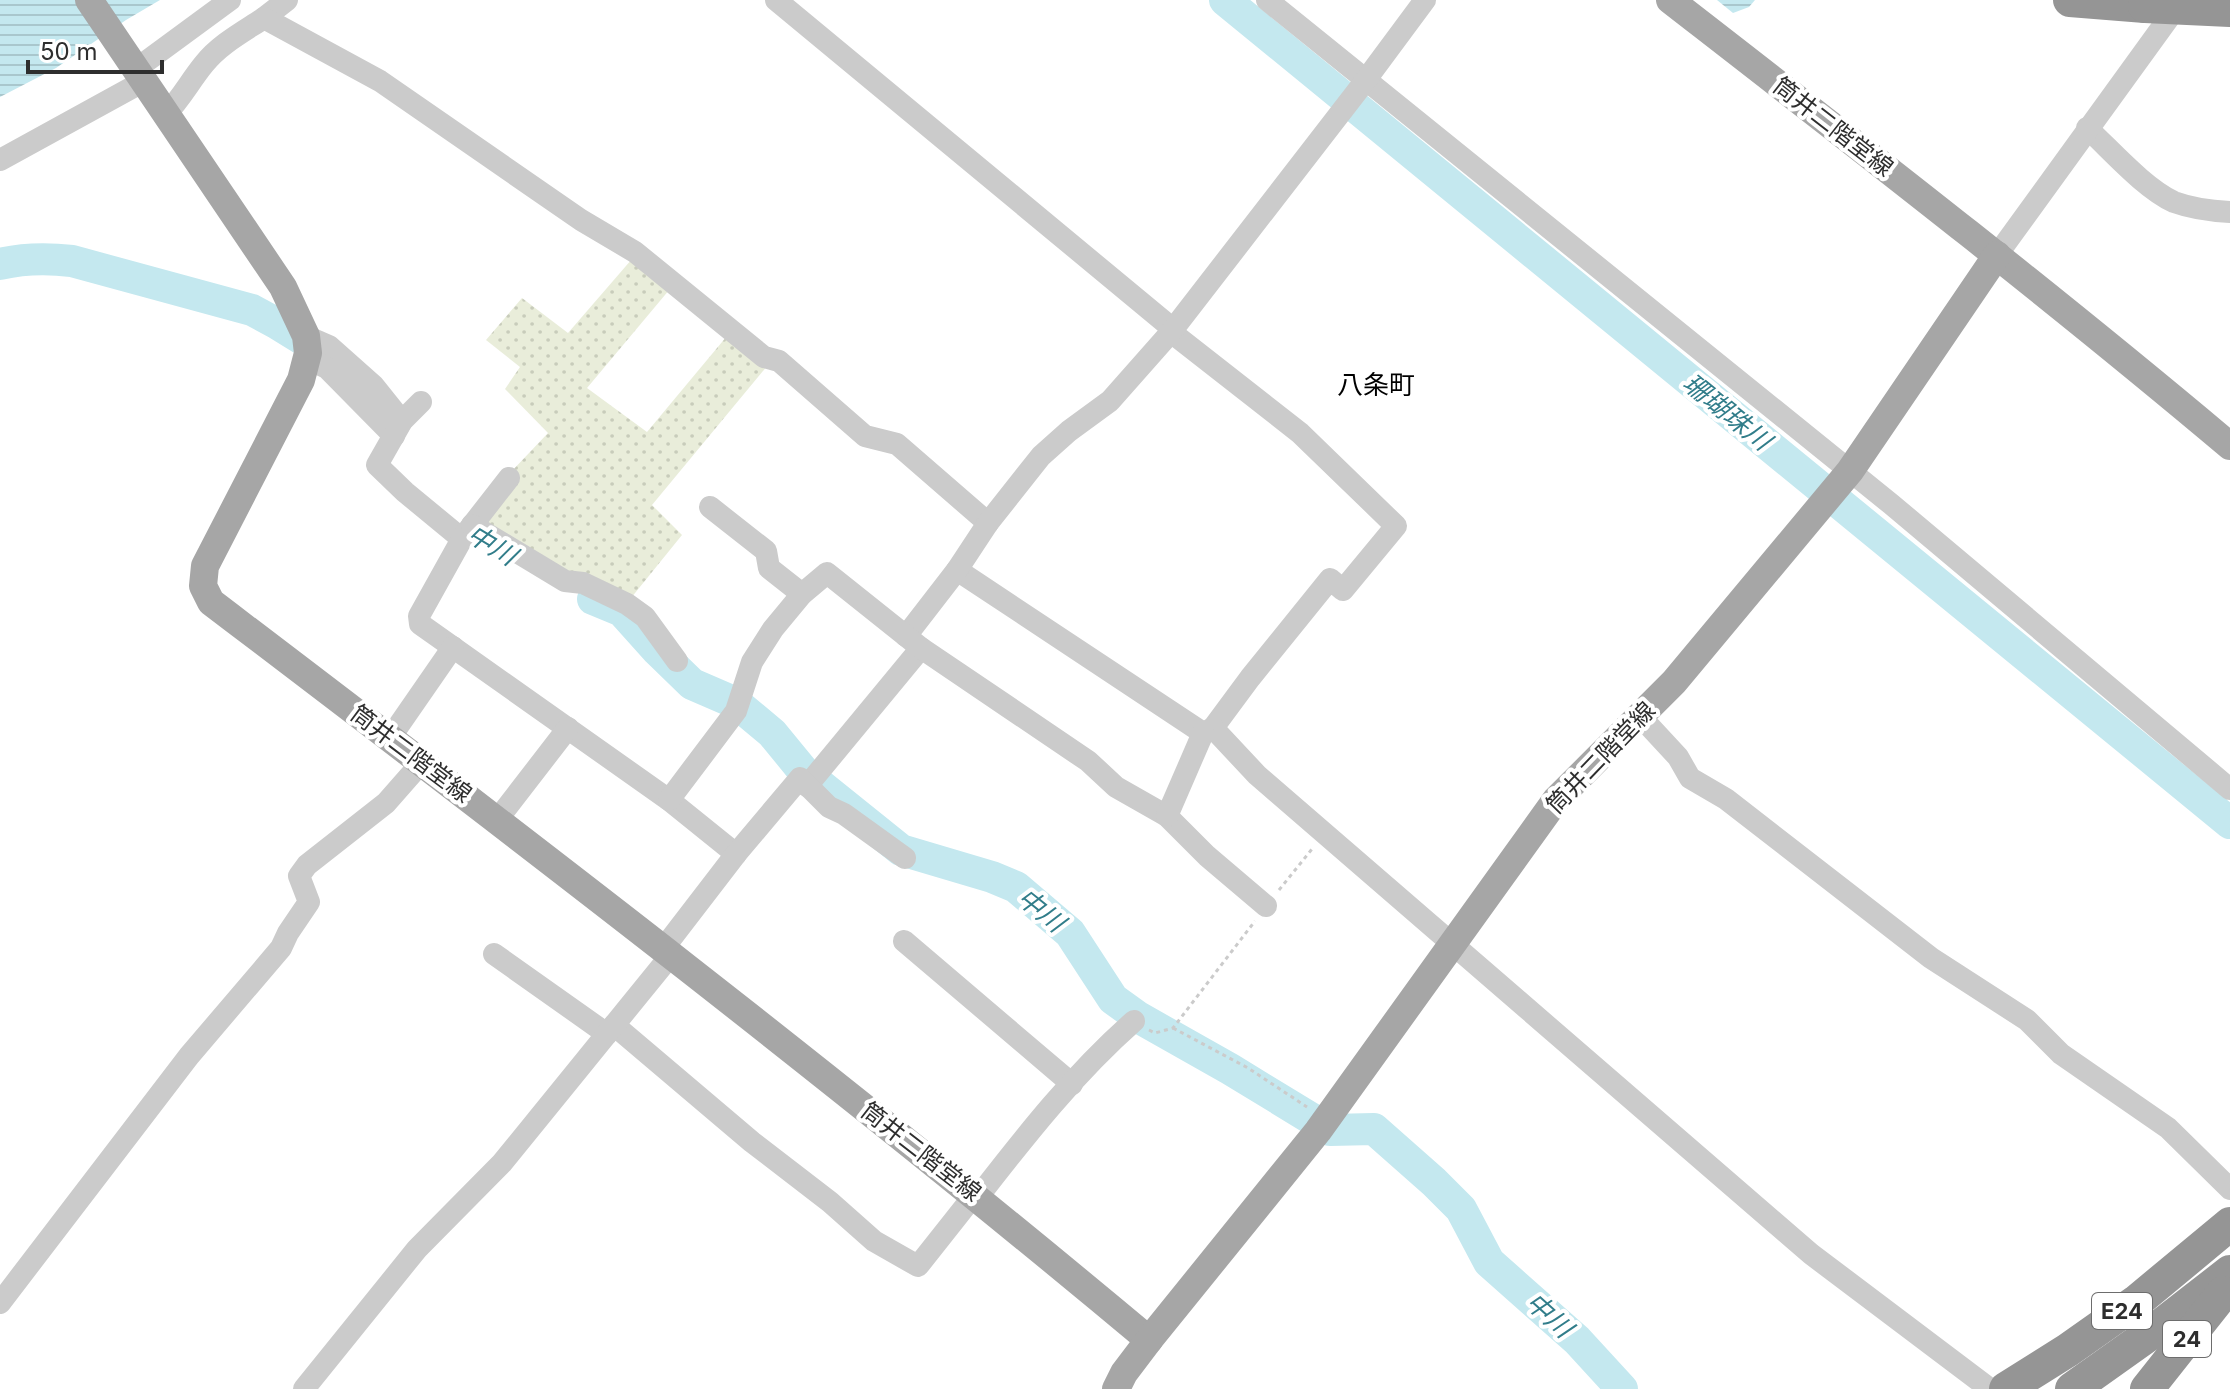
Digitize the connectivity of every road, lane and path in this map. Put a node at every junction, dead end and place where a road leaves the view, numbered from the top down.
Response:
1 (89, 0) edge
2 (230, 0) edge
3 (287, 0) edge
4 (776, 0) edge
5 (1267, 0) edge
6 (1425, 0) edge
7 (1670, 0) edge
8 (2070, 0) edge
9 (2181, 0) edge
10 (2200, 0) edge
11 (2230, 9) edge
12 (264, 18) junction
13 (136, 69) junction
14 (1364, 82) junction
15 (165, 115) junction
16 (2087, 128) junction
17 (43, 136) junction
18 (0, 145) edge
19 (0, 160) edge
20 (2230, 212) edge
21 (1997, 255) junction
22 (1172, 330) junction
23 (307, 346) junction
24 (421, 402) dead end
25 (398, 428) junction
26 (2230, 446) edge
27 (1849, 473) junction
28 (509, 478) dead end
29 (710, 507) dead end
30 (988, 523) junction
31 (466, 534) junction
32 (957, 570) junction
33 (802, 594) junction
34 (913, 642) junction
35 (453, 647) junction
36 (677, 661) dead end
37 (1640, 716) junction
38 (568, 728) junction
39 (1208, 731) junction
40 (390, 738) junction
41 (422, 762) junction
42 (812, 780) junction
43 (2230, 789) edge
44 (669, 800) junction
45 (1167, 816) junction
46 (497, 820) junction
47 (1324, 833) junction
48 (736, 854) junction
49 (905, 858) dead end
50 (1266, 906) junction
51 (904, 941) dead end
52 (1452, 945) junction
53 (667, 952) junction
54 (494, 954) dead end
55 (1134, 1021) dead end
56 (1173, 1028) junction
57 (611, 1030) junction
58 (1155, 1033) dead end
59 (1072, 1084) junction
60 (1323, 1123) junction
61 (2230, 1189) edge
62 (976, 1196) junction
63 (2230, 1226) edge
64 (2229, 1283) edge
65 (0, 1303) edge
66 (1149, 1340) junction
67 (304, 1389) edge
68 (1116, 1389) edge
69 (1990, 1389) edge
70 (2006, 1389) edge
71 (2025, 1389) edge
72 (2072, 1389) edge
73 (2092, 1389) edge
74 (2147, 1389) edge

1 - 13 main road
2 - 13 street
3 - 12 street
4 - 22 street
5 - 14 street
6 - 14 street
7 - 21 main road, 筒井二階堂線
8 - 11 highway, bridge
9 - 16 street
10 - 11 highway, bridge
12 - 15 street
12 - 30 street
13 - 15 main road
13 - 17 street
14 - 22 street
14 - 27 street
15 - 23 main road
16 - 20 street
16 - 21 street
17 - 18 street
17 - 19 street
21 - 26 main road, 筒井二階堂線
21 - 27 main road, 筒井二階堂線
22 - 30 street
22 - 39 street
23 - 25 street
23 - 40 main road, 筒井二階堂線
24 - 25 street
25 - 31 street
27 - 37 main road, 筒井二階堂線
27 - 43 street
28 - 31 street
29 - 33 street
30 - 32 street
31 - 35 street
31 - 36 street
32 - 34 street
32 - 39 street
33 - 34 street
33 - 44 street
34 - 42 street
34 - 45 street
35 - 38 street
35 - 40 street
37 - 52 main road, 筒井二階堂線
37 - 61 street
38 - 44 street
38 - 46 street
39 - 45 street
39 - 47 street
40 - 41 main road, 筒井二階堂線
41 - 46 main road, 筒井二階堂線
41 - 65 street
42 - 48 street
42 - 49 street
44 - 48 street
45 - 50 street
46 - 53 main road, 筒井二階堂線
47 - 50 path
47 - 52 street
48 - 53 street
50 - 56 path
51 - 59 street
52 - 60 main road, 筒井二階堂線
52 - 69 street
53 - 57 street
53 - 62 main road, 筒井二階堂線
54 - 57 street
55 - 59 street
56 - 58 path
56 - 60 path
57 - 62 street
57 - 67 street
59 - 62 street
60 - 66 main road, 筒井二階堂線
62 - 66 main road, 筒井二階堂線
63 - 70 highway, E24
63 - 71 highway, 24
64 - 72 highway, E24
64 - 73 highway, 24
64 - 74 highway, 24
66 - 68 main road, 筒井二階堂線

